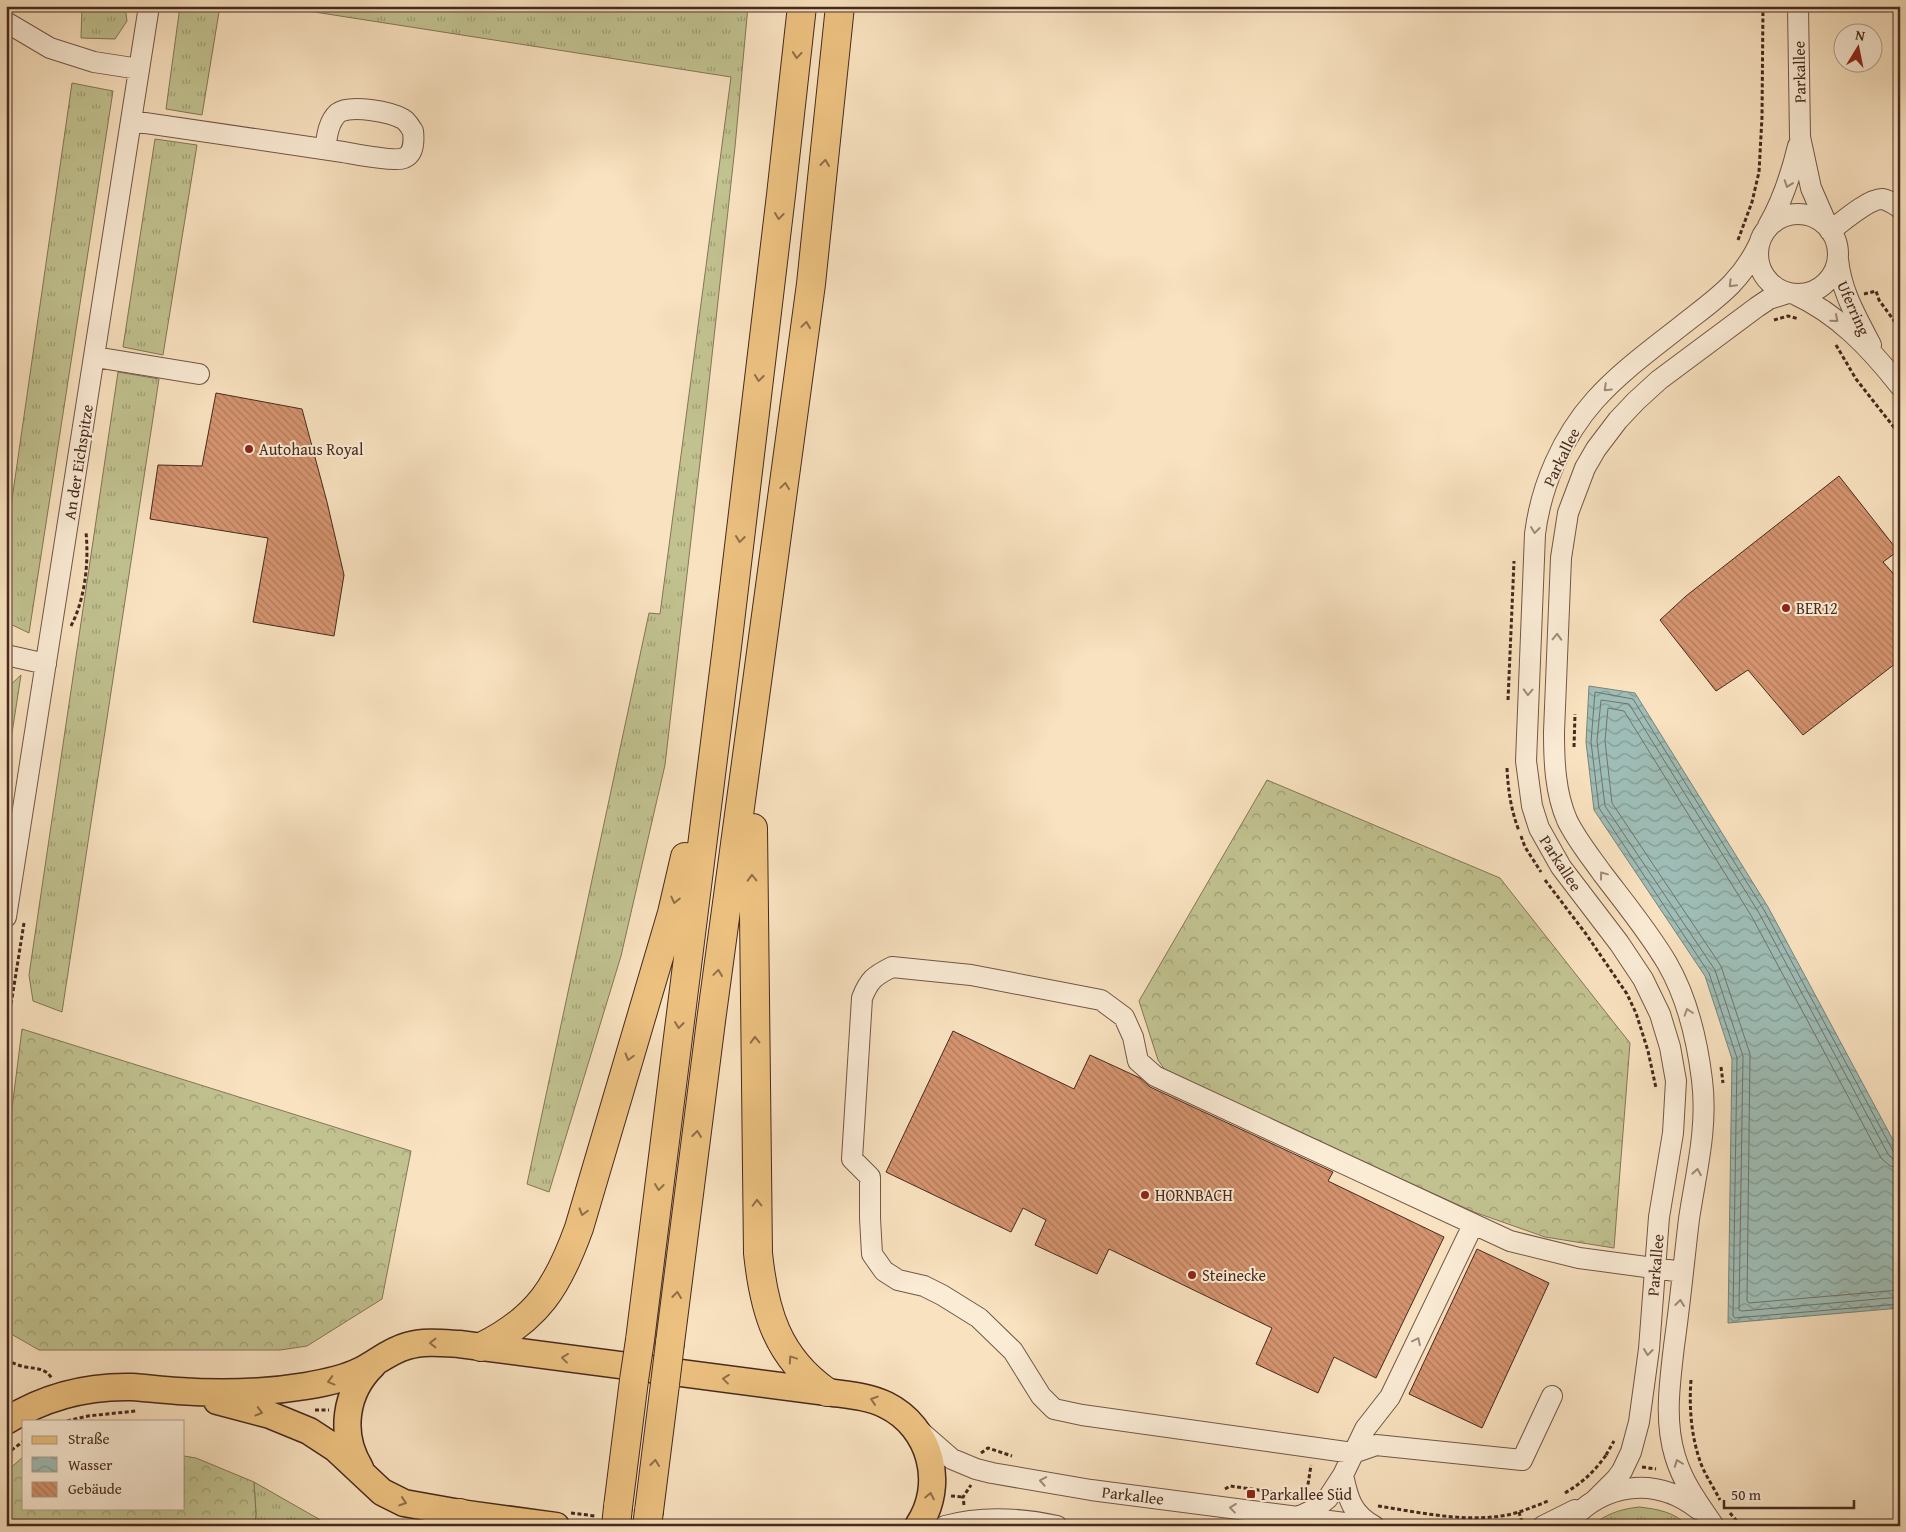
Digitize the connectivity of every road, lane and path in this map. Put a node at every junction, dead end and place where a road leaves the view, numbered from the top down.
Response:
1 (149, 6) edge
2 (802, 6) edge
3 (840, 6) edge
4 (1763, 6) edge
5 (1798, 6) edge
6 (6, 22) edge
7 (139, 69) junction
8 (131, 121) junction
9 (1800, 137) junction
10 (324, 149) dead end
11 (1900, 208) edge
12 (1829, 229) junction
13 (1762, 237) junction
14 (1736, 245) dead end
15 (1838, 259) junction
16 (1791, 294) junction
17 (1831, 338) dead end
18 (1876, 356) junction
19 (94, 357) junction
20 (199, 374) dead end
21 (1900, 386) edge
22 (1900, 435) edge
23 (771, 586) junction
24 (727, 647) junction
25 (6, 655) edge
26 (46, 664) junction
27 (1575, 712) dead end
28 (1574, 750) dead end
29 (6, 917) edge
30 (1719, 1059) dead end
31 (1722, 1085) dead end
32 (1473, 1225) junction
33 (1655, 1269) junction
34 (1683, 1272) junction
35 (481, 1347) junction
36 (6, 1360) edge
37 (376, 1362) junction
38 (1691, 1372) dead end
39 (54, 1382) dead end
40 (178, 1391) junction
41 (826, 1392) junction
42 (1552, 1396) dead end
43 (143, 1410) dead end
44 (72, 1420) edge
45 (6, 1421) edge
46 (913, 1426) junction
47 (22, 1442) edge
48 (1313, 1448) junction
49 (1353, 1453) junction
50 (6, 1454) edge
51 (1699, 1460) junction
52 (1626, 1464) junction
53 (1678, 1467) junction
54 (976, 1469) junction
55 (364, 1475) junction
56 (1343, 1475) junction
57 (1220, 1491) dead end
58 (1559, 1496) dead end
59 (1551, 1500) dead end
60 (1350, 1502) junction
61 (1591, 1502) junction
62 (1722, 1502) dead end
63 (1520, 1512) junction
64 (610, 1516) edge
65 (1298, 1517) junction
66 (561, 1519) edge
67 (648, 1519) edge
68 (1717, 1519) edge
69 (467, 1520) edge
70 (966, 1521) junction
71 (918, 1526) edge
72 (945, 1526) edge
73 (1057, 1526) edge
74 (1368, 1526) edge
75 (1374, 1526) edge
76 (1523, 1526) edge
77 (1543, 1526) edge
78 (1566, 1526) edge
79 (1741, 1526) edge

1 - 7 street, An der Eichspitze
2 -> 24 highway
23 -> 3 highway
4 - 14 path
5 - 9 street, Parkallee
6 - 7 street
7 - 8 street, An der Eichspitze
8 - 10 street
8 - 19 street, An der Eichspitze
9 - 12 street, Parkallee
9 -> 13 street, Parkallee
11 - 12 street
12 - 13 street, Parkallee
12 - 15 street, Parkallee
13 - 16 street
13 -> 33 street, Parkallee
15 - 16 street, Parkallee
15 - 18 street, Uferring
16 -> 18 street, Uferring
34 -> 16 street, Parkallee
17 - 22 path
18 - 21 street, Uferring
19 - 20 street
19 - 26 street, An der Eichspitze
41 -> 23 highway
67 -> 23 highway, bridge
24 -> 35 highway
24 -> 64 highway, bridge
25 - 26 street
26 - 29 street, An der Eichspitze
27 - 28 path
30 - 31 path
32 - 33 street
32 - 48 street
49 -> 32 street
33 - 34 street
33 -> 52 street, Parkallee
53 -> 34 street, Parkallee
35 -> 37 main road
41 -> 35 main road
36 - 39 path
37 -> 40 main road
37 - 55 main road
38 - 51 path
40 - 45 main road
40 -> 55 main road
46 -> 41 main road
42 - 49 street
43 - 44 path
46 - 54 street, Parkallee
71 -> 46 main road
47 - 50 path
48 - 49 street
48 - 57 path
49 - 56 street
51 - 53 path
51 - 62 path
52 - 53 path
52 - 58 path
52 - 61 street, Parkallee
53 - 68 street, Parkallee
65 -> 54 street, Parkallee
54 - 70 path
55 -> 69 main road
56 - 60 street
56 - 65 street
59 - 63 path
60 - 63 path
60 - 75 street
61 - 68 street, Parkallee
61 - 77 street, Parkallee
61 - 78 street, Parkallee
63 - 76 path
64 - 66 path
65 - 74 street, Parkallee
66 - 69 main road
68 - 79 path
70 - 72 street
70 - 73 street

